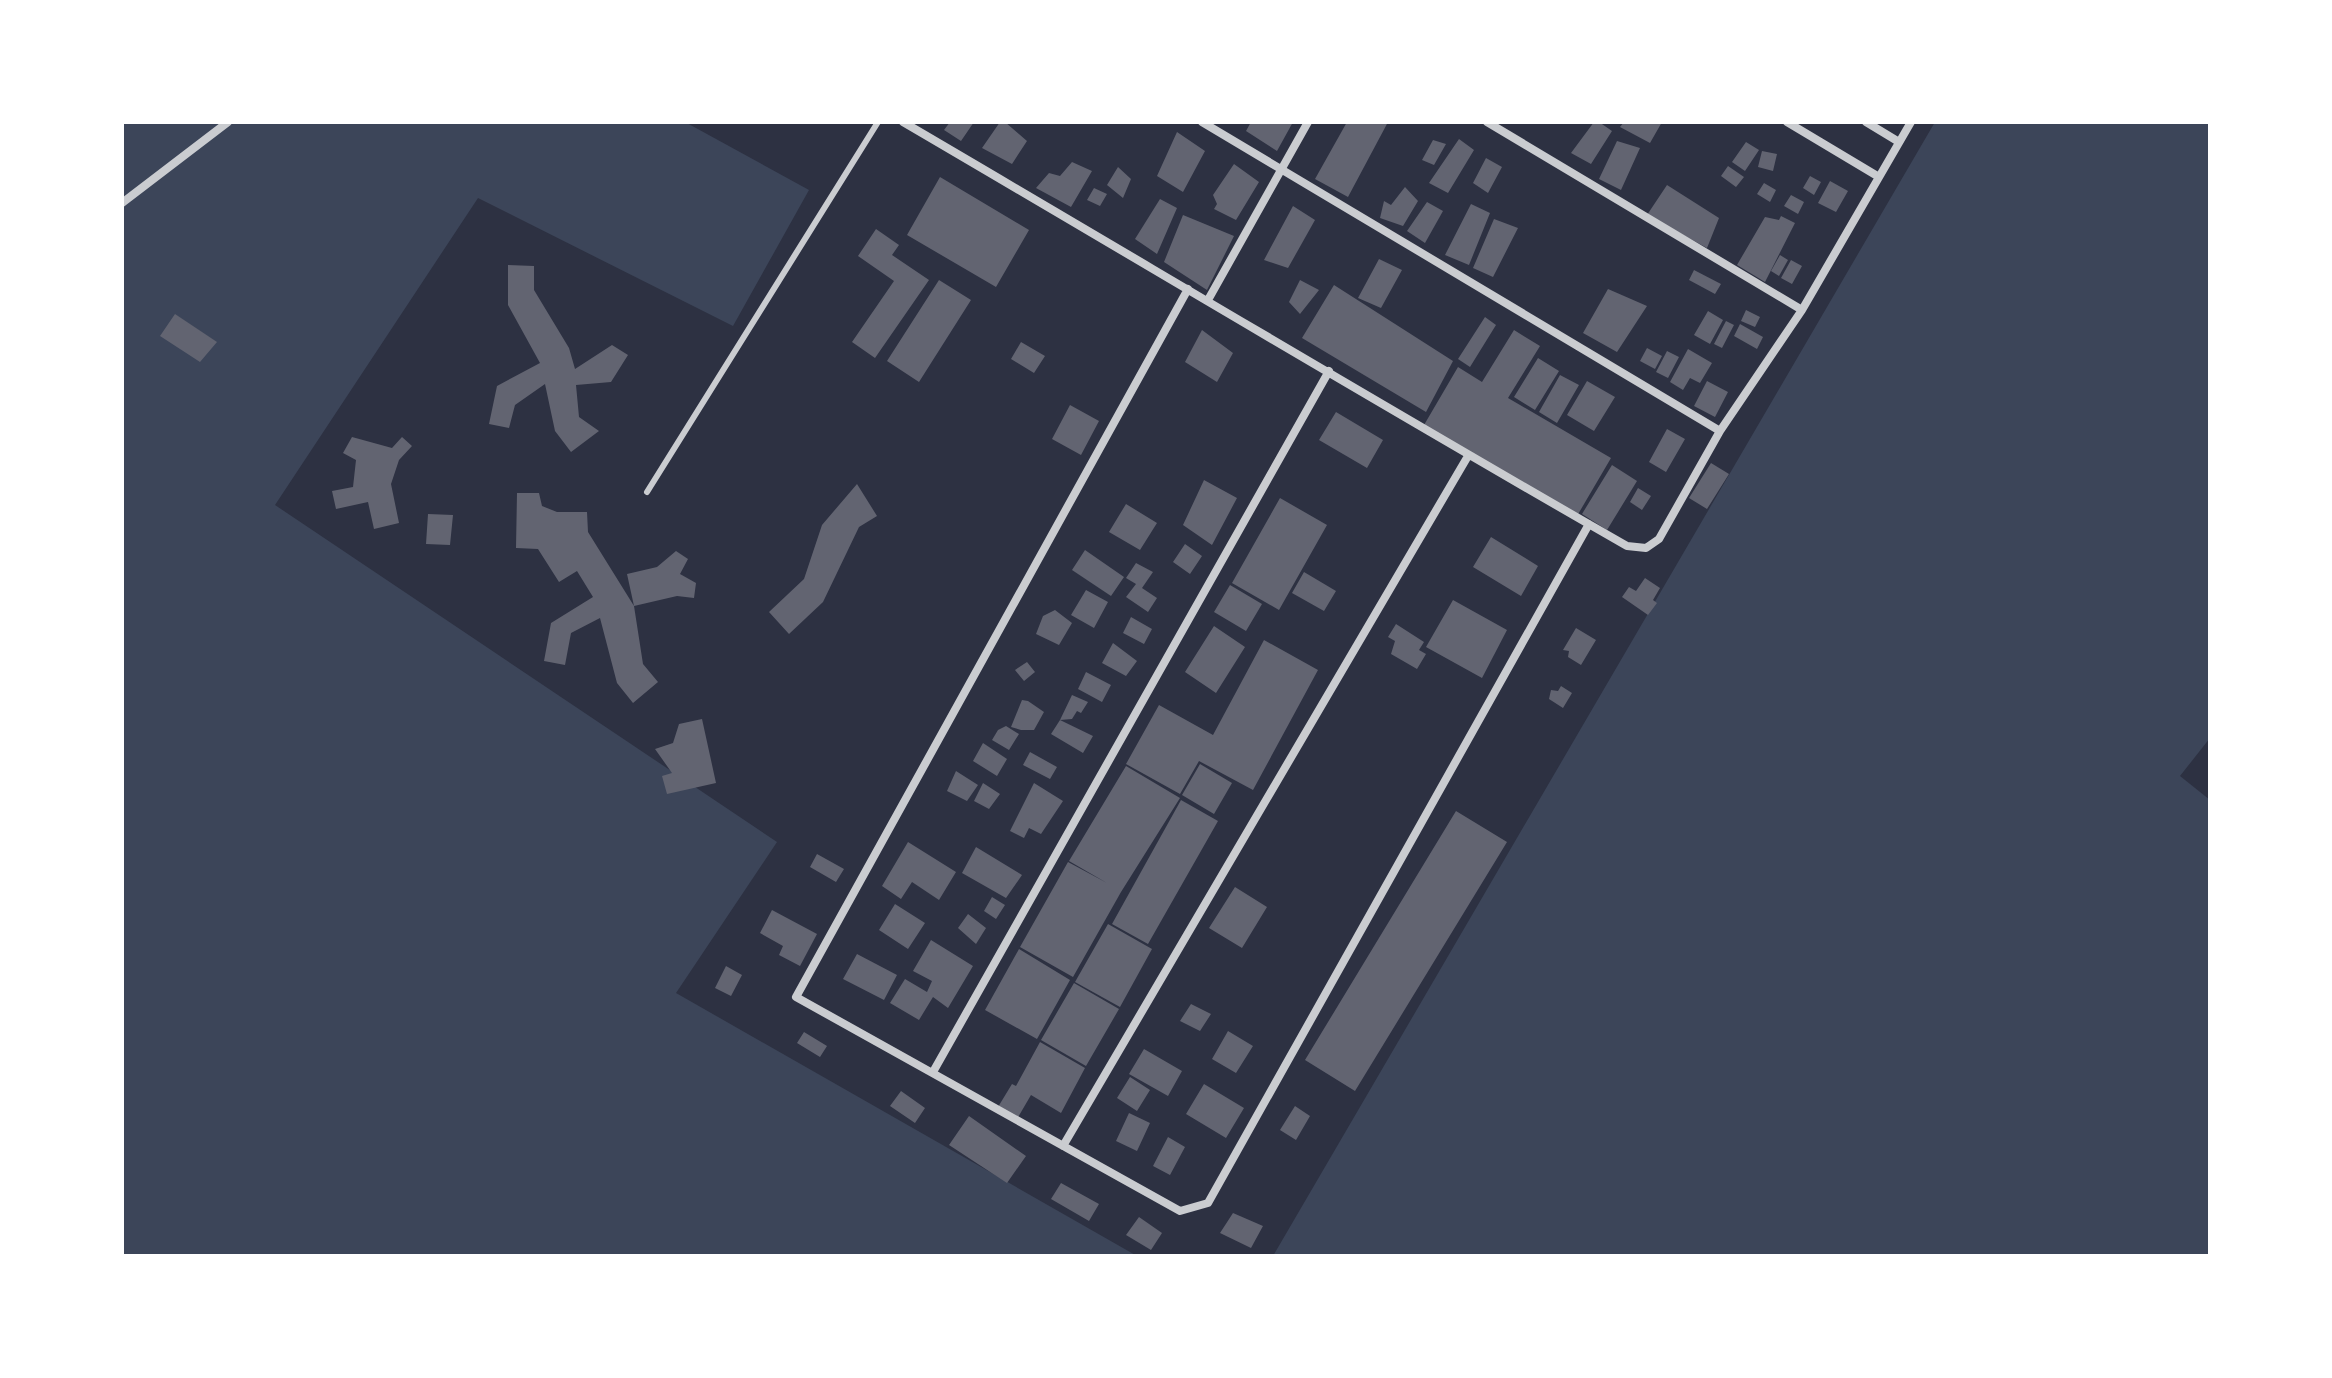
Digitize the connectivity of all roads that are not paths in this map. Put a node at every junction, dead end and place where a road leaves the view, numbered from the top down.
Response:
1 (228, 122) edge
2 (878, 122) edge
3 (903, 122) edge
4 (1202, 122) edge
5 (1308, 122) edge
6 (1487, 122) edge
7 (1787, 122) edge
8 (1866, 122) edge
9 (1911, 122) edge
10 (1899, 142) junction
11 (1281, 168) junction
12 (1879, 177) junction
13 (122, 203) edge
14 (1188, 289) junction
15 (1208, 300) junction
16 (1802, 310) junction
17 (1329, 371) junction
18 (1720, 431) junction
19 (1468, 456) junction
20 (647, 492) dead end
21 (1589, 524) junction
22 (933, 1072) junction
23 (1063, 1146) junction

1 - 13 street
2 - 20 lane
3 - 14 street
4 - 11 street
5 - 11 street
6 - 16 street
7 - 12 street
8 - 10 street
9 - 10 street
10 - 12 street
11 - 15 street
11 - 18 street
12 - 16 street
14 - 15 street
14 - 22 street
15 - 17 street
16 - 18 street
17 - 19 street
17 - 22 street
18 - 21 street
19 - 21 street
19 - 23 street
21 - 23 street
22 - 23 street

